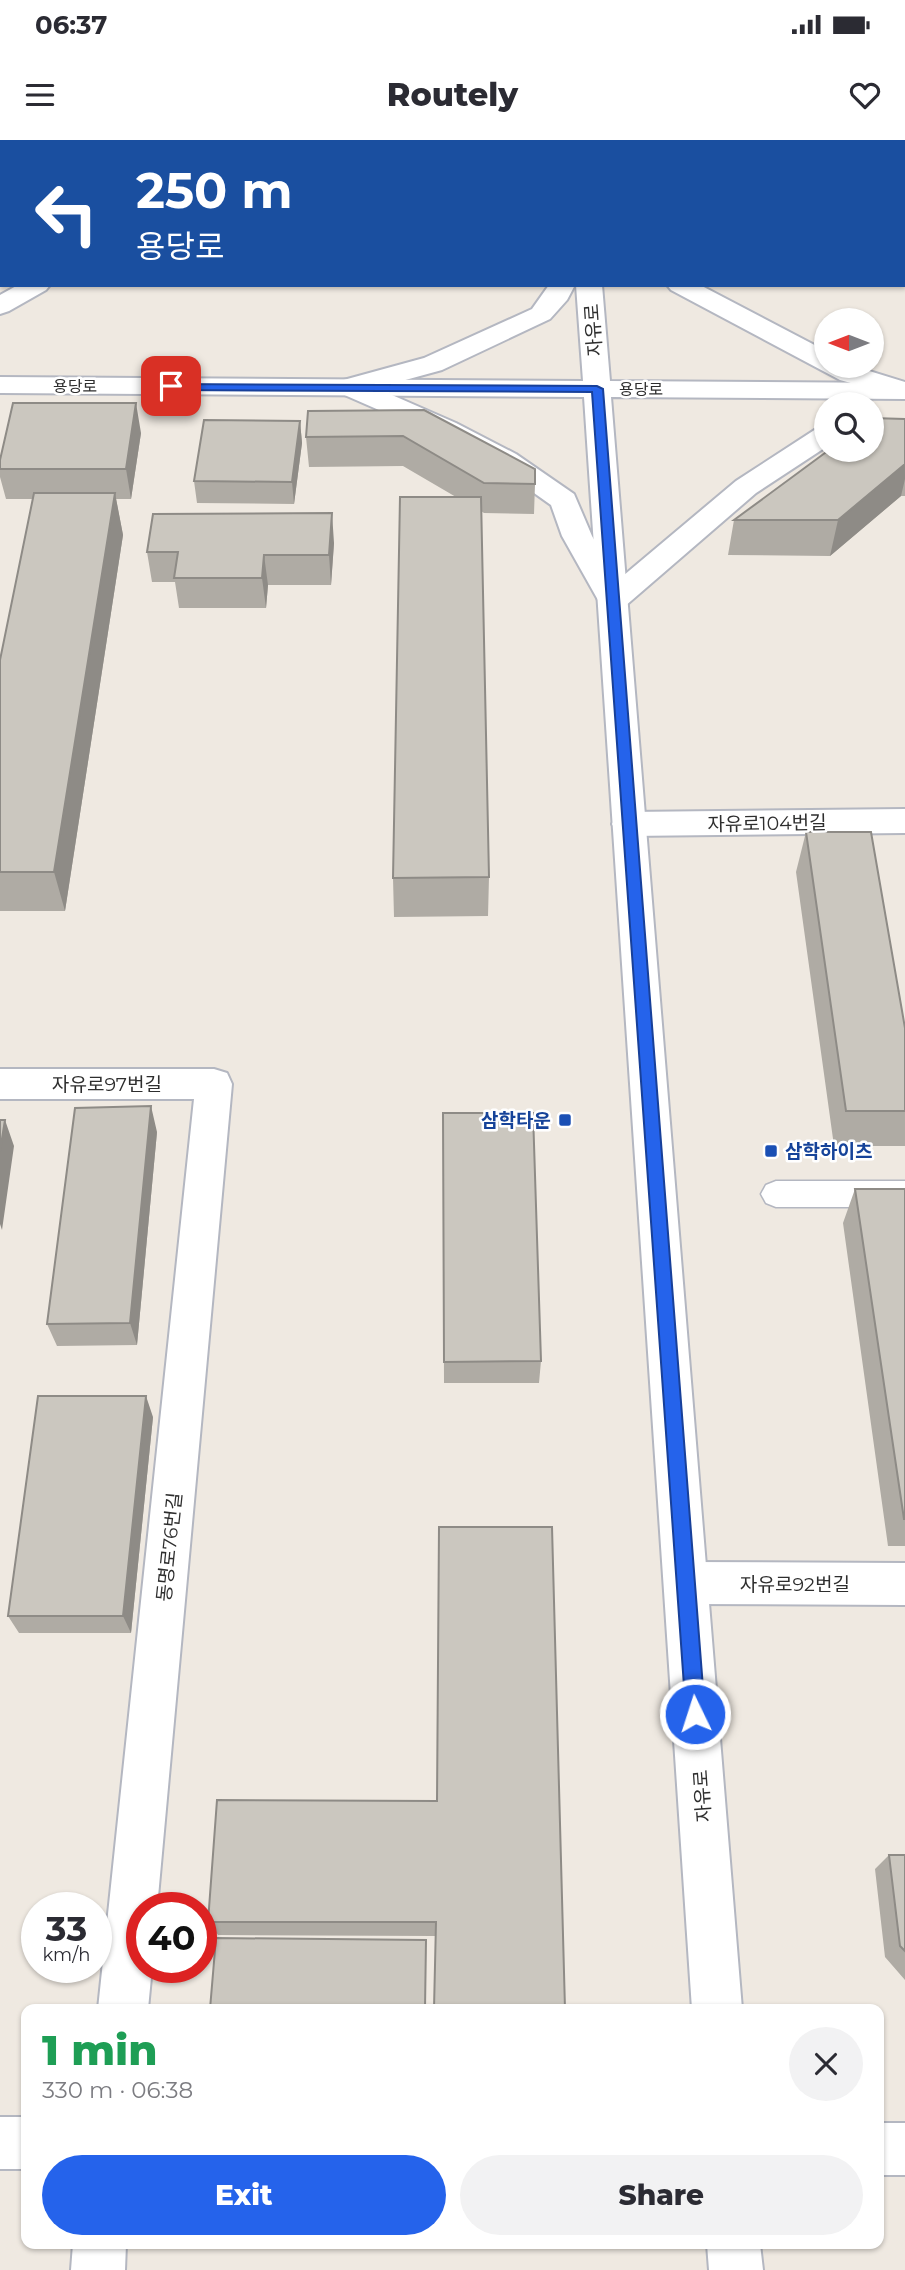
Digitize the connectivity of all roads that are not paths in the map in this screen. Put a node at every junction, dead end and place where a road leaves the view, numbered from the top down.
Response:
1 (33, 287) edge
2 (561, 287) edge
3 (589, 287) edge
4 (684, 287) edge
5 (0, 306) edge
6 (814, 356) edge
7 (862, 378) edge
8 (0, 385) edge
9 (350, 387) junction
10 (597, 389) junction
11 (905, 391) edge
12 (884, 404) edge
13 (814, 443) edge
14 (613, 600) junction
15 (905, 821) edge
16 (629, 824) junction
17 (0, 1084) edge
18 (214, 1084) joint
19 (776, 1194) dead end
20 (905, 1194) edge
21 (686, 1583) junction
22 (905, 1584) edge
23 (123, 2004) edge
24 (717, 2004) edge
25 (0, 2143) edge
26 (21, 2143) edge
27 (884, 2149) edge
28 (905, 2149) edge
29 (100, 2249) edge
30 (734, 2249) edge
31 (98, 2270) edge
32 (736, 2270) edge

1 - 5 street
2 - 9 street
3 - 10 street, 자유로
4 - 6 street
7 - 11 street
8 - 9 street, 용당로
9 - 10 street, 용당로
9 - 14 street
10 - 11 street, 용당로
10 - 14 street, 자유로
11 - 12 street
13 - 14 street
14 - 16 street, 자유로
15 - 16 street, 자유로104번길
16 - 21 street, 자유로
17 - 18 street, 자유로97번길
18 - 23 street, 동명로76번길
19 - 20 lane
21 - 22 street, 자유로92번길
21 - 24 street, 자유로
25 - 26 street
27 - 28 street
29 - 31 street
30 - 32 street

